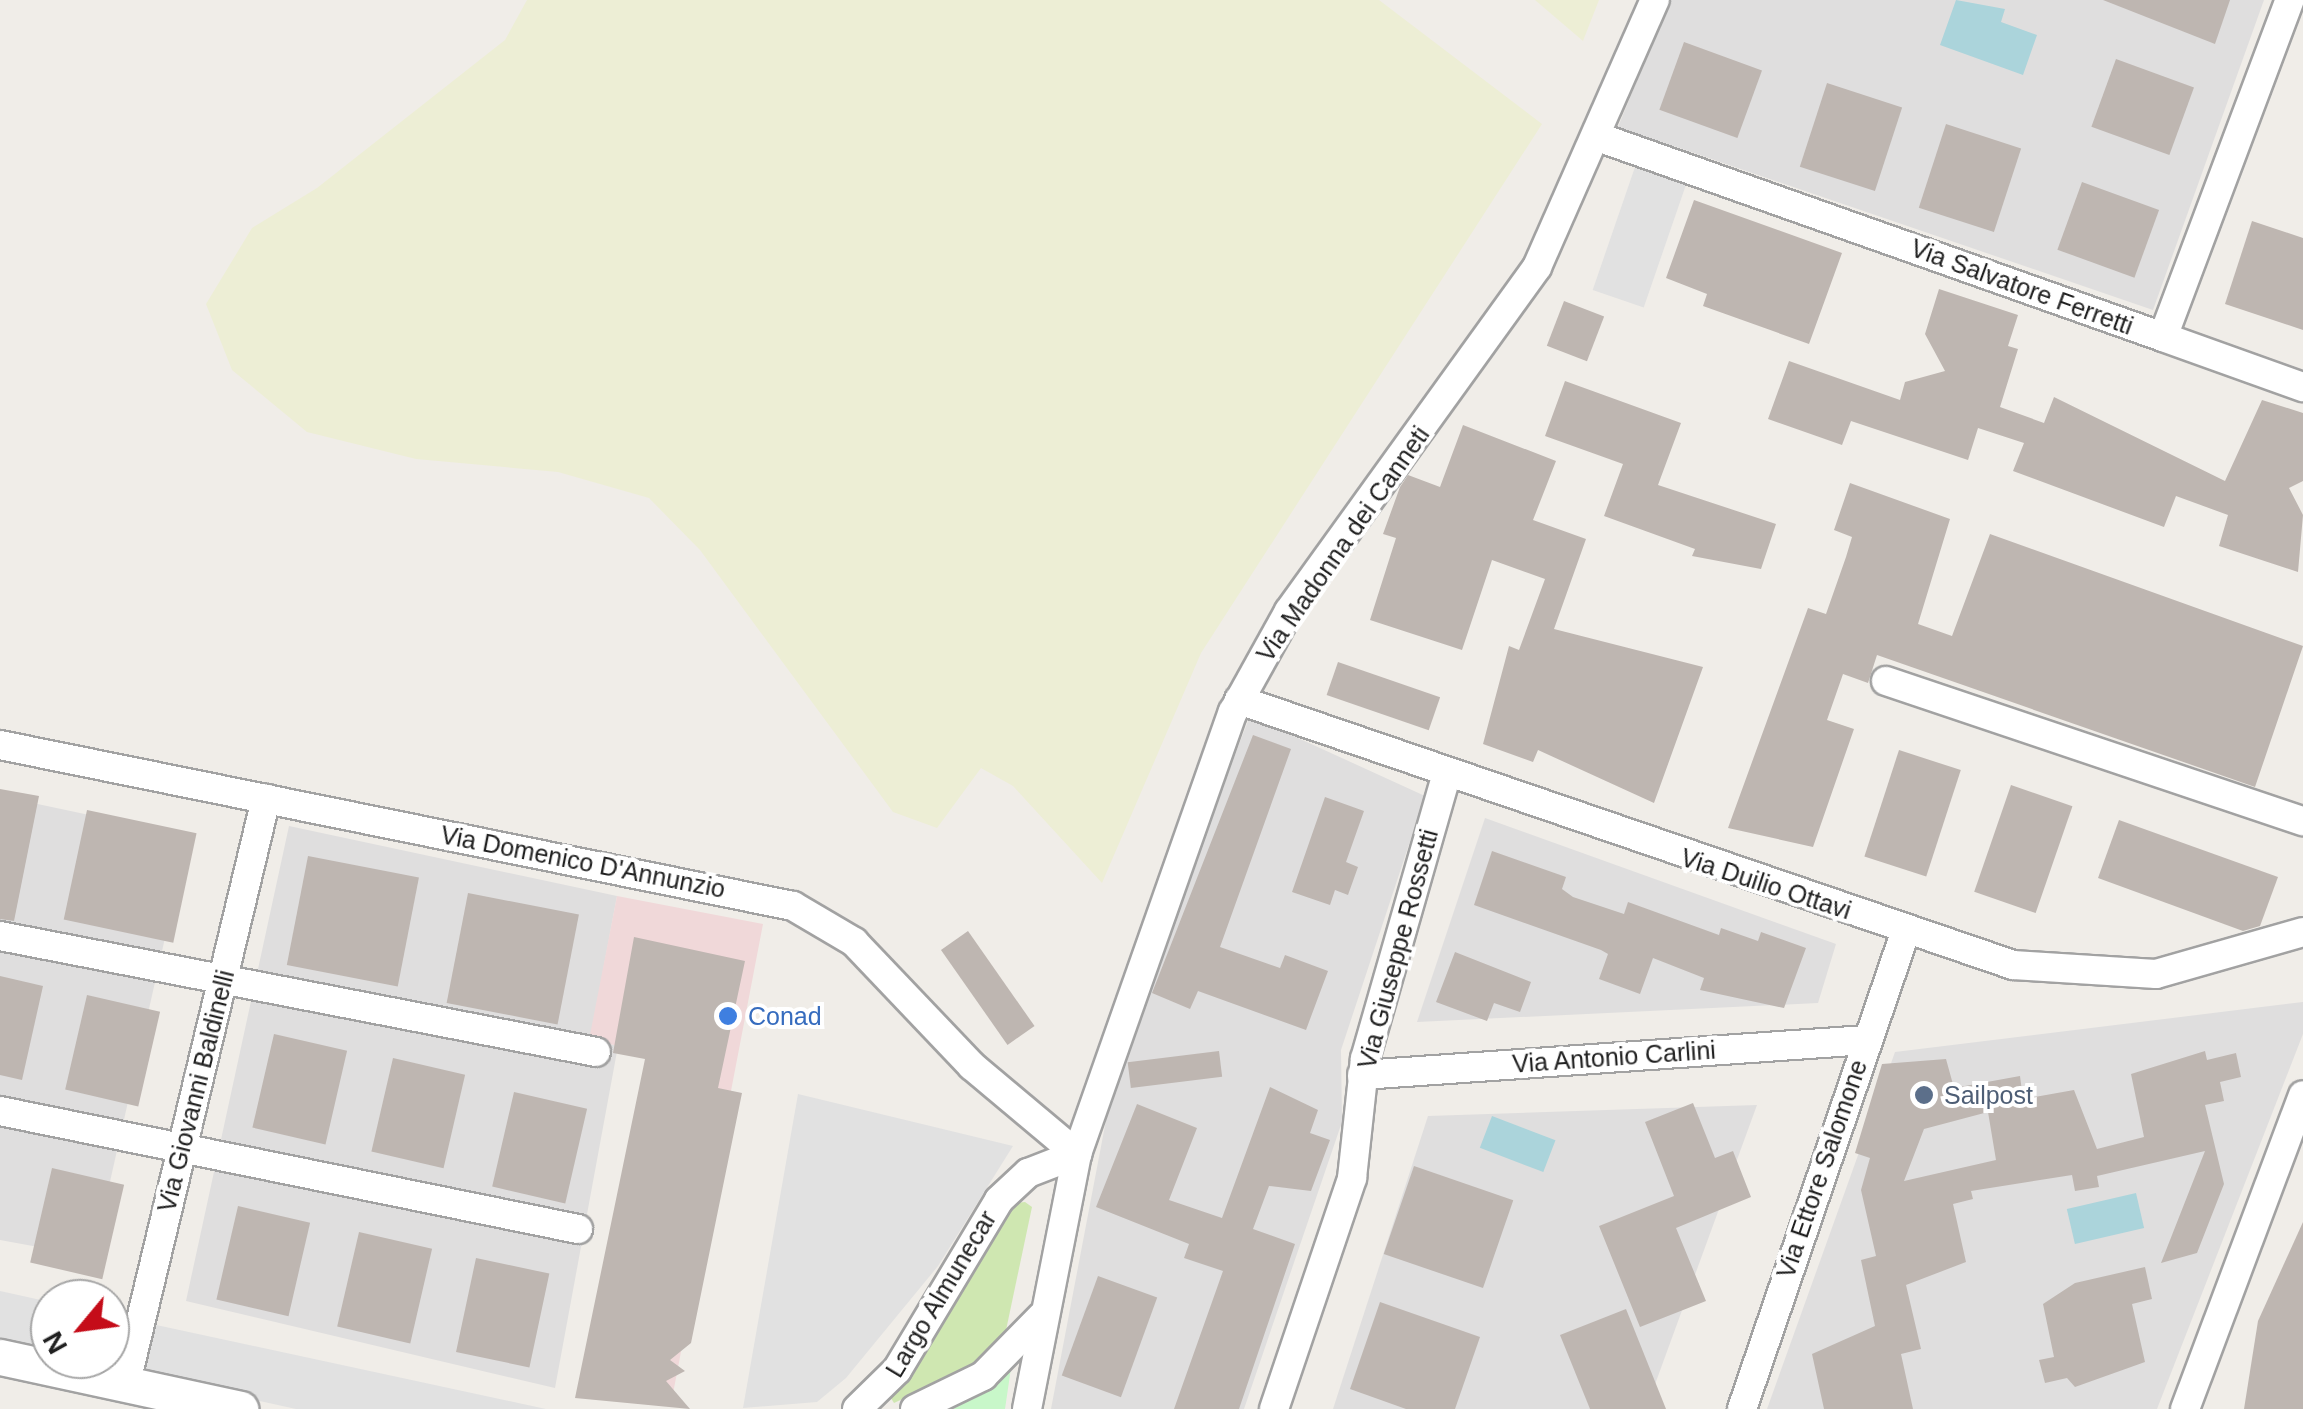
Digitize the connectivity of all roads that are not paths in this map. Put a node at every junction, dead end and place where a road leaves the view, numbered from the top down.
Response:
1 (1655, 0) edge
2 (2290, 0) edge
3 (1598, 137) junction
4 (2163, 337) junction
5 (2303, 387) edge
6 (1886, 681) dead end
7 (1239, 700) junction
8 (0, 745) edge
9 (1446, 777) junction
10 (266, 799) junction
11 (2303, 820) edge
12 (1906, 930) junction
13 (2303, 932) edge
14 (0, 936) edge
15 (223, 979) junction
16 (1866, 1040) junction
17 (596, 1052) dead end
18 (1362, 1075) junction
19 (2303, 1095) edge
20 (0, 1110) edge
21 (182, 1149) junction
22 (1077, 1154) junction
23 (578, 1230) dead end
24 (1042, 1316) junction
25 (0, 1357) edge
26 (143, 1394) edge
27 (240, 1409) edge
28 (857, 1409) edge
29 (915, 1409) edge
30 (1026, 1409) edge
31 (1274, 1409) edge
32 (1742, 1409) edge
33 (2185, 1409) edge

1 - 3 street, Via Madonna dei Canneti
2 - 4 street, Via Salvatore Ferretti
3 - 4 street, Via Salvatore Ferretti
3 - 7 street, Via Madonna dei Canneti
4 - 5 street
6 - 11 street
7 - 9 street, Via Duilio Ottavi
7 - 22 street, Via Madonna dei Canneti
8 - 10 street, Via Domenico D'Annunzio
9 - 12 street, Via Duilio Ottavi
9 - 18 street, Via Giuseppe Rossetti
10 - 15 street, Via Giovanni Baldinelli
10 - 22 street, Via Domenico D'Annunzio
12 - 13 street, Via Duilio Ottavi
12 - 16 street, Via Ettore Salomone
14 - 15 street
15 - 17 street
15 - 21 street, Via Giovanni Baldinelli
16 - 18 street, Via Antonio Carlini
16 - 32 street, Via Ettore Salomone
18 - 31 street, Via Giuseppe Rossetti
19 - 33 street
20 - 21 street
21 - 23 street
21 - 26 street, Via Giovanni Baldinelli
22 - 24 street, Via Madonna dei Canneti
22 - 28 street, Largo Almunecar
24 - 29 street, Largo Almunecar
24 - 30 street, Via Madonna dei Canneti
25 - 26 street
26 - 27 street

